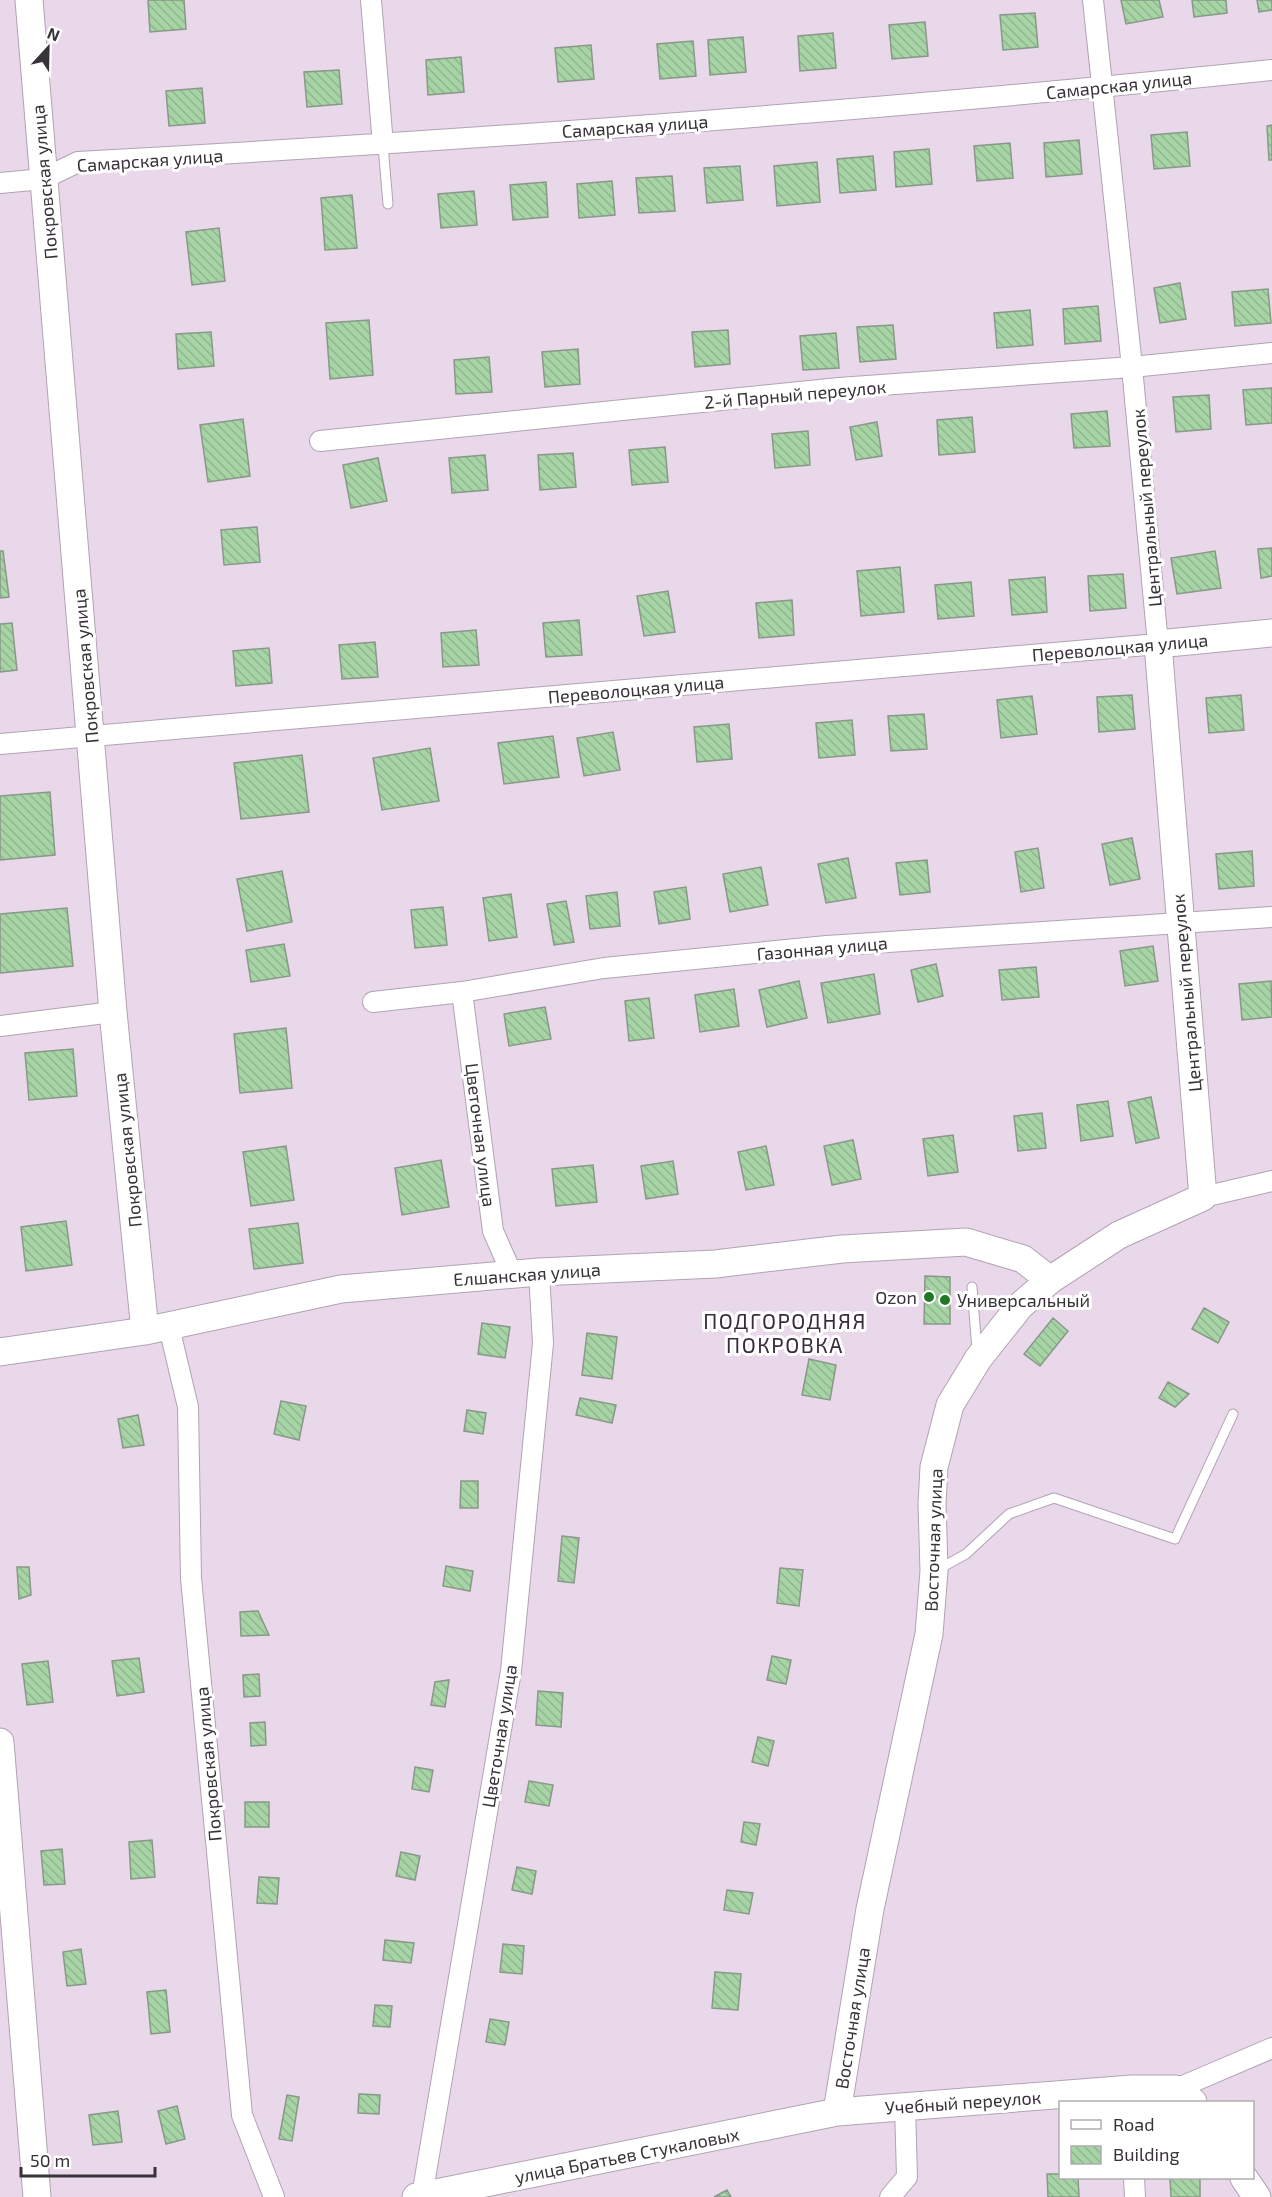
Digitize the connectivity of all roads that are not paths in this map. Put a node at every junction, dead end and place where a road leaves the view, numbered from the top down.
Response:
1 (29, 0) edge
2 (371, 0) edge
3 (1093, 0) edge
4 (1272, 70) edge
5 (1102, 87) junction
6 (383, 146) junction
7 (43, 178) junction
8 (0, 183) edge
9 (388, 204) dead end
10 (1272, 353) edge
11 (1132, 367) junction
12 (320, 441) dead end
13 (1272, 633) edge
14 (1158, 644) junction
15 (91, 737) junction
16 (0, 744) edge
17 (1272, 917) edge
18 (1180, 924) junction
19 (462, 992) junction
20 (374, 1002) dead end
21 (113, 1012) junction
22 (0, 1026) edge
23 (1272, 1181) edge
24 (1203, 1197) junction
25 (539, 1272) junction
26 (512, 1274) junction
27 (1050, 1280) junction
28 (972, 1287) dead end
29 (157, 1329) junction
30 (0, 1352) edge
31 (978, 1359) junction
32 (1233, 1414) dead end
33 (934, 1571) junction
34 (0, 1742) edge
35 (1268, 2052) edge
36 (1132, 2096) edge
37 (1185, 2096) edge
38 (905, 2106) junction
39 (837, 2112) junction
40 (1134, 2179) edge
41 (1245, 2179) edge
42 (37, 2197) edge
43 (274, 2197) edge
44 (419, 2197) edge
45 (891, 2197) edge
46 (1135, 2197) edge
47 (1257, 2197) edge

1 - 7 street, Покровская улица
2 - 6 street
3 - 5 street, Центральный переулок
4 - 5 street, Самарская улица
5 - 6 street, Самарская улица
5 - 11 street, Центральный переулок
6 - 7 street, Самарская улица
6 - 9 lane
7 - 8 street, Самарская улица
7 - 15 street, Покровская улица
10 - 11 street, 2-й Парный переулок
11 - 12 street, 2-й Парный переулок
11 - 14 street, Центральный переулок
13 - 14 street, Переволоцкая улица
14 - 15 street, Переволоцкая улица
14 - 18 street, Центральный переулок
15 - 16 street, Переволоцкая улица
15 - 21 street, Покровская улица
17 - 18 street, Газонная улица
18 - 19 street, Газонная улица
18 - 24 street, Центральный переулок
19 - 20 street, Газонная улица
19 - 26 street, Цветочная улица
21 - 22 street
21 - 29 street, Покровская улица
23 - 24 street
24 - 27 street, Восточная улица
25 - 26 street, Елшанская улица
25 - 27 street, Елшанская улица
25 - 44 street, Цветочная улица
26 - 29 street, Елшанская улица
27 - 31 street, Восточная улица
28 - 31 lane
29 - 30 street, Елшанская улица
29 - 43 street, Покровская улица
31 - 33 street, Восточная улица
32 - 33 lane
33 - 39 street, Восточная улица
34 - 42 street
35 - 37 street
36 - 37 street, Учебный переулок
36 - 38 street, Учебный переулок
38 - 39 street, Учебный переулок
38 - 45 street
39 - 44 street, улица Братьев Стукаловых
40 - 46 street
41 - 47 street

